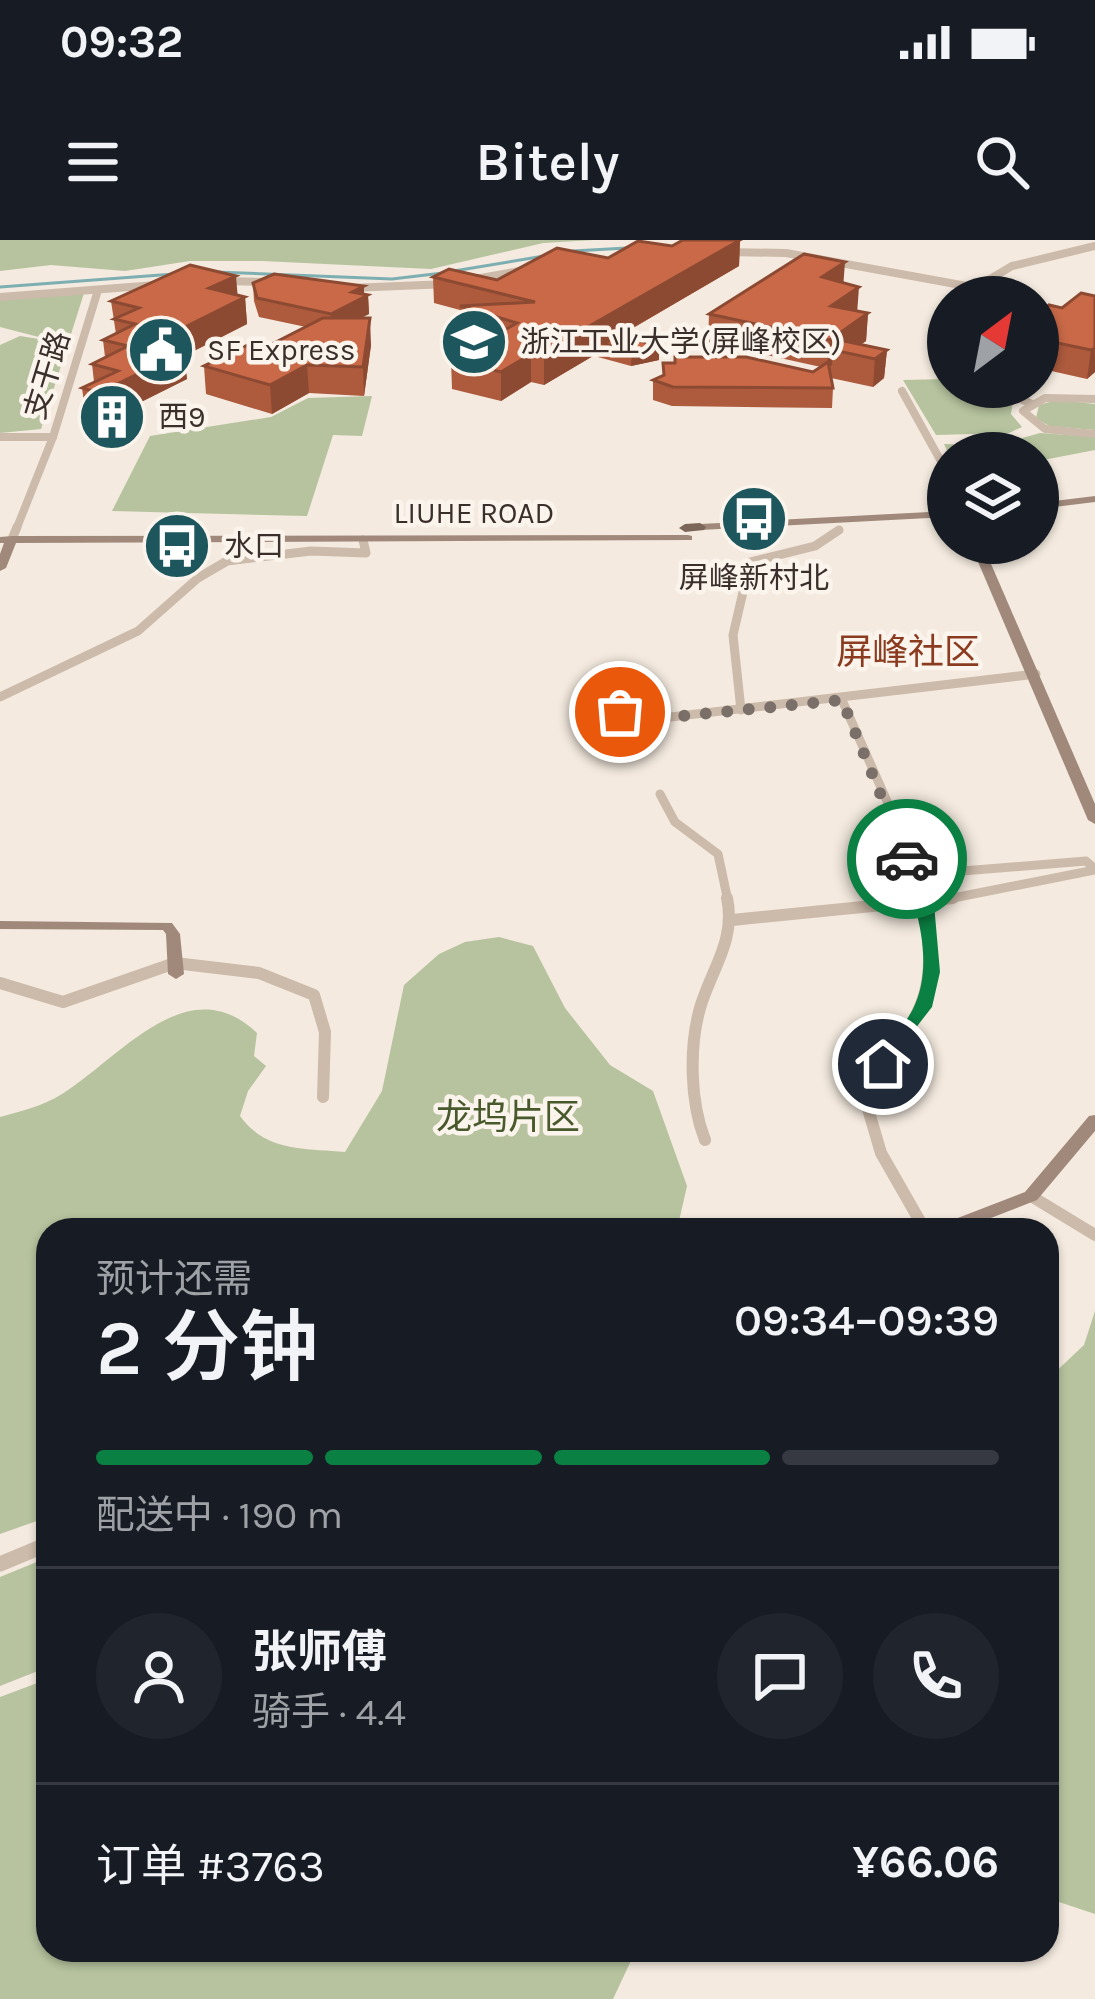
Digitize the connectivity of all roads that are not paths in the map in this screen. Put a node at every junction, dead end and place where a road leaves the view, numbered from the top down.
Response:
1 (1095, 247) edge
2 (706, 253) edge
3 (541, 267) edge
4 (996, 276) edge
5 (927, 279) edge
6 (214, 281) edge
7 (285, 283) edge
8 (160, 285) edge
9 (344, 287) edge
10 (98, 290) junction
11 (0, 297) edge
12 (902, 391) dead end
13 (1059, 397) edge
14 (1095, 399) edge
15 (1026, 408) edge
16 (1095, 434) edge
17 (927, 436) edge
18 (0, 437) edge
19 (53, 437) junction
20 (1095, 503) edge
21 (1059, 507) edge
22 (927, 519) edge
23 (927, 520) edge
24 (839, 530) junction
25 (694, 532) junction
26 (7, 535) edge
27 (363, 540) junction
28 (986, 564) edge
29 (0, 568) edge
30 (1036, 674) junction
31 (0, 697) edge
32 (842, 700) junction
33 (741, 710) junction
34 (620, 712) dead end
35 (660, 794) dead end
36 (1095, 820) edge
37 (1095, 870) edge
38 (913, 875) junction
39 (926, 904) junction
40 (732, 920) junction
41 (0, 925) edge
42 (176, 968) junction
43 (0, 983) edge
44 (323, 1097) dead end
45 (1095, 1120) edge
46 (705, 1140) dead end
47 (1031, 1196) junction
48 (918, 1218) edge
49 (974, 1218) edge
50 (1095, 1235) edge
51 (36, 1549) edge
52 (0, 1564) edge

1 - 4 street
2 - 5 street
3 - 9 street
6 - 7 street
8 - 10 street
10 - 11 street
10 - 19 street, 支干路
12 - 17 street
13 - 14 street
15 - 16 street
18 - 19 street
19 - 26 street, 支干路
20 - 21 main road
22 - 25 main road, LIUHE ROAD
23 - 24 main road, LIUHE ROAD
24 - 25 main road, LIUHE ROAD
24 - 33 street
25 - 26 main road, LIUHE ROAD
25 - 27 main road, LIUHE ROAD
26 - 27 main road, LIUHE ROAD
26 - 29 main road
27 - 31 street
28 - 30 main road
30 - 32 street
30 - 36 main road
32 - 33 street
32 - 38 street
33 - 34 street
35 - 40 street
37 - 38 street
37 - 39 street
38 - 39 street
39 - 40 street
39 - 48 street
40 - 46 street
41 - 42 main road
42 - 43 street
42 - 44 street
45 - 47 main road
47 - 49 main road
47 - 50 street
51 - 52 street

